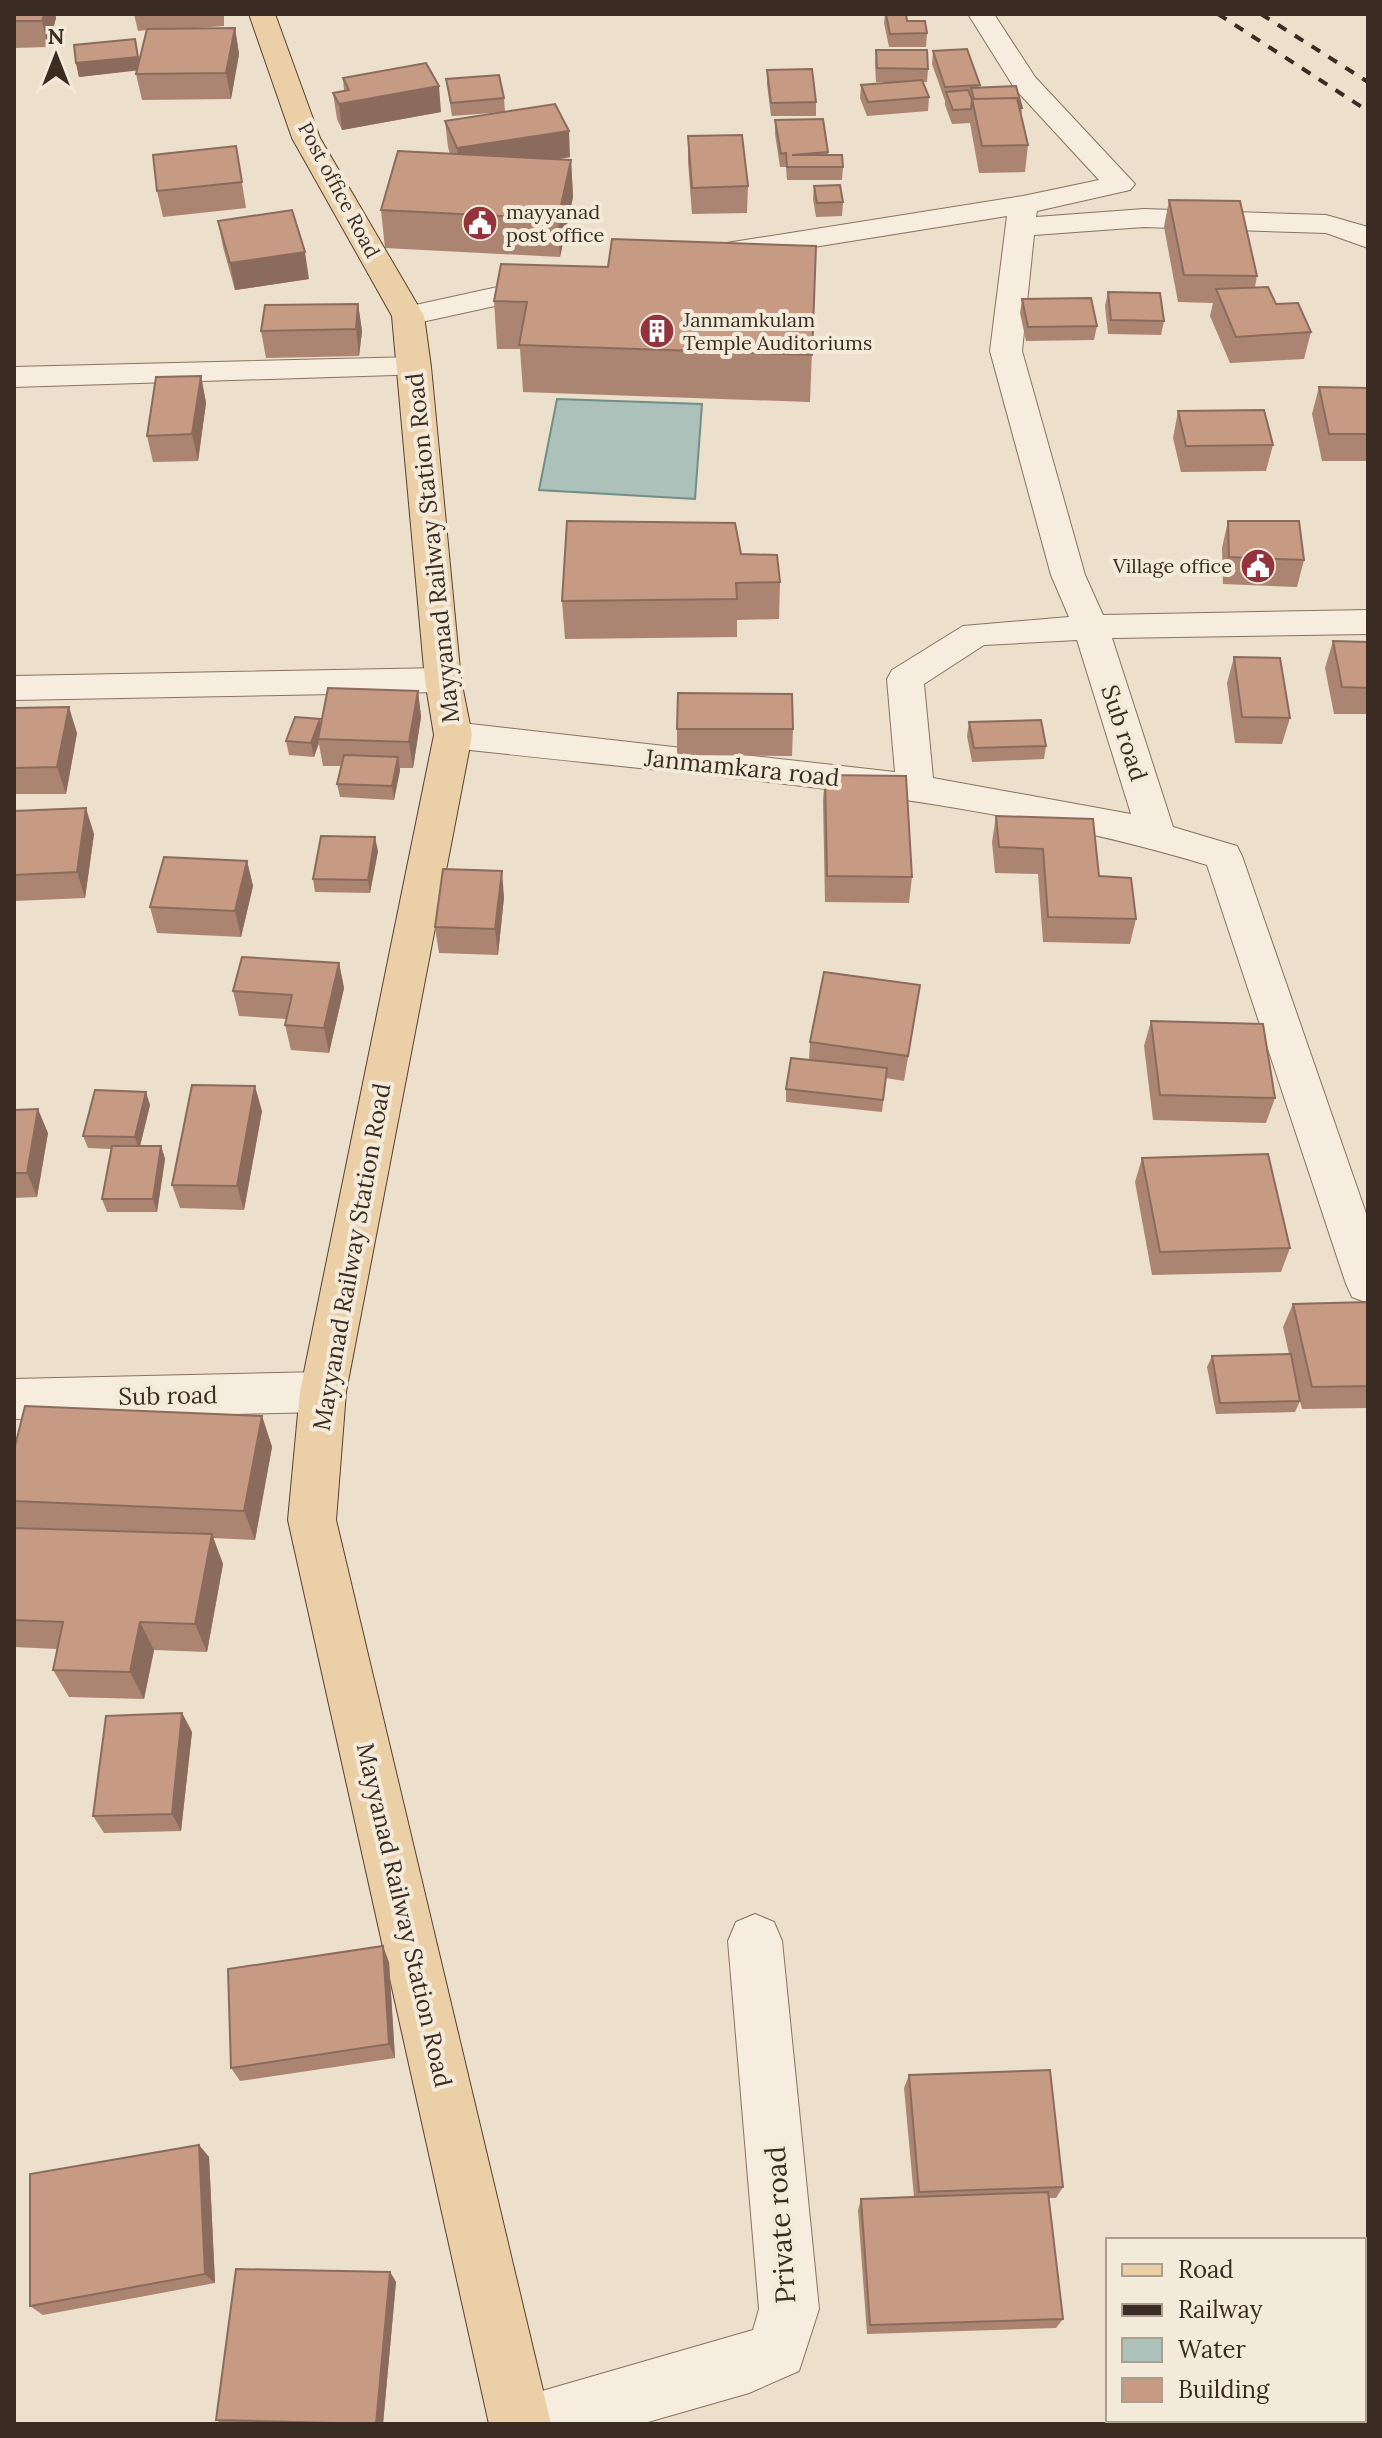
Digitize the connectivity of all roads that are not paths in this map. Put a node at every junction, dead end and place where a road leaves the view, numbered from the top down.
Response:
1 (262, 14) edge
2 (981, 14) edge
3 (1022, 216) junction
4 (1368, 239) edge
5 (687, 258) edge
6 (579, 278) edge
7 (408, 316) junction
8 (415, 367) junction
9 (14, 377) edge
10 (1368, 622) edge
11 (1091, 627) junction
12 (443, 680) junction
13 (14, 688) edge
14 (453, 735) junction
15 (915, 788) junction
16 (1141, 832) junction
17 (1368, 1284) edge
18 (323, 1392) junction
19 (14, 1399) edge
20 (755, 1941) dead end
21 (520, 2424) edge
22 (535, 2424) edge

1 - 7 main road, Post office Road
2 - 3 street
3 - 4 street
3 - 5 street
3 - 11 street, Sub road
6 - 7 street
7 - 8 main road, Mayyanad Railway Station Road
8 - 9 street
8 - 12 main road, Mayyanad Railway Station Road
10 - 11 street
11 - 15 street
11 - 16 street, Sub road
12 - 13 street
12 - 14 main road, Mayyanad Railway Station Road
14 - 15 street, Janmamkara road
14 - 18 main road, Mayyanad Railway Station Road
15 - 16 street, Janmamkara road
16 - 17 street, Janmamkara road
18 - 19 street, Sub road
18 - 21 main road, Mayyanad Railway Station Road
20 - 22 street, Private road

